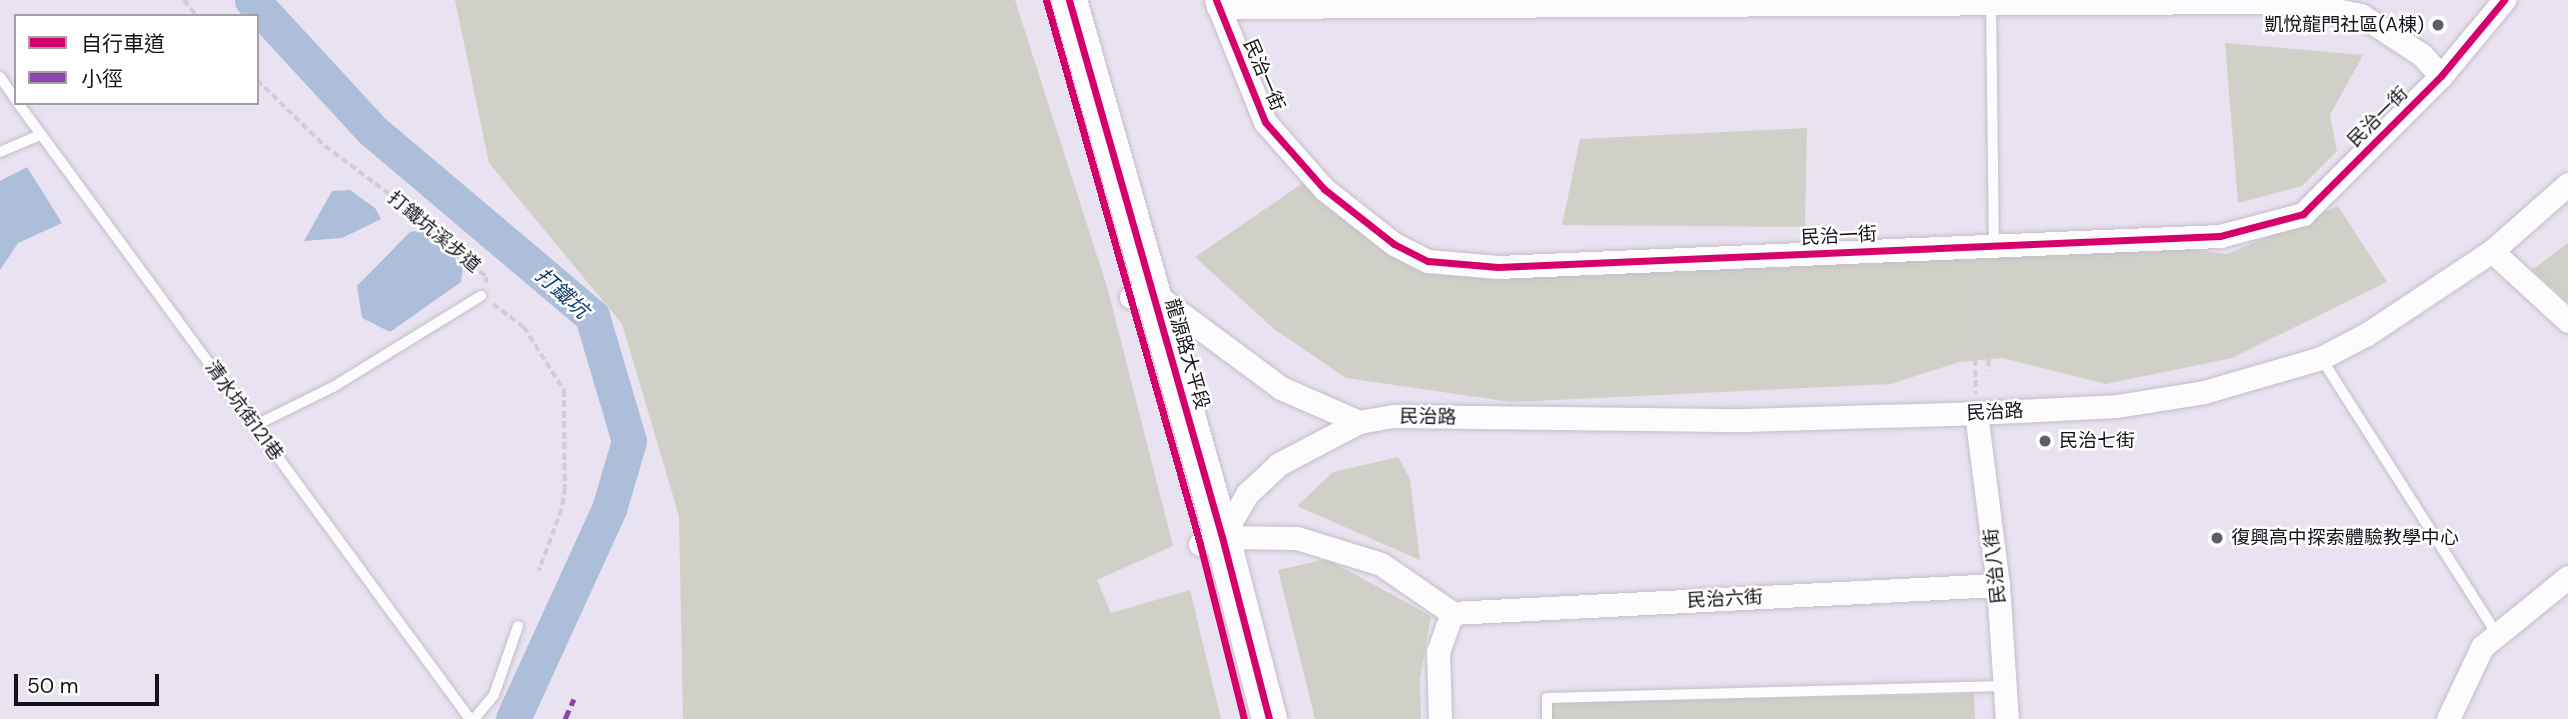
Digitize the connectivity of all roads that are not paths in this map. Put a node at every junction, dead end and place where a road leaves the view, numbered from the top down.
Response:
1 (1046, 0) edge
2 (1069, 0) edge
3 (2504, 0) edge
4 (1991, 1) edge
5 (1217, 4) edge
6 (2441, 76) junction
7 (0, 77) edge
8 (14, 98) edge
9 (19, 105) edge
10 (40, 135) junction
11 (0, 152) edge
12 (2568, 184) edge
13 (2492, 251) junction
14 (1990, 253) junction
15 (1142, 295) junction
16 (481, 296) road end
17 (2568, 321) edge
18 (2321, 358) junction
19 (1976, 413) junction
20 (1359, 422) junction
21 (254, 426) junction
22 (1211, 540) junction
23 (2568, 577) edge
24 (1998, 585) junction
25 (1452, 613) junction
26 (518, 626) dead end
27 (2497, 634) junction
28 (2005, 686) junction
29 (472, 719) edge
30 (1244, 719) edge
31 (1269, 719) edge
32 (1440, 719) edge
33 (1547, 719) edge
34 (2007, 719) edge
35 (2448, 719) edge

1 - 15 main road, 龍源路大平段
2 - 15 main road, 龍源路大平段
3 - 6 street, 民治一街
4 - 5 street
4 - 6 street
4 - 14 lane
5 - 14 street, 民治一街
6 - 14 street, 民治一街
7 - 8 lane, 清水坑街121巷
9 - 10 lane, 清水坑街121巷
10 - 11 lane
10 - 21 lane, 清水坑街121巷
12 - 13 street, 民治路
13 - 17 street
13 - 18 street, 民治路
15 - 20 street
15 - 22 main road, 龍源路大平段
16 - 21 lane
18 - 19 street, 民治路
18 - 27 lane
19 - 20 street, 民治路
19 - 24 street, 民治八街
20 - 22 street, 民治路
21 - 29 lane, 清水坑街121巷
22 - 25 street
22 - 30 main road, 龍源路大平段
22 - 31 main road, 龍源路大平段
23 - 27 street
24 - 25 street, 民治六街
24 - 28 street, 民治八街
25 - 32 street
26 - 29 lane
27 - 35 street
28 - 33 lane
28 - 34 street, 民治八街

